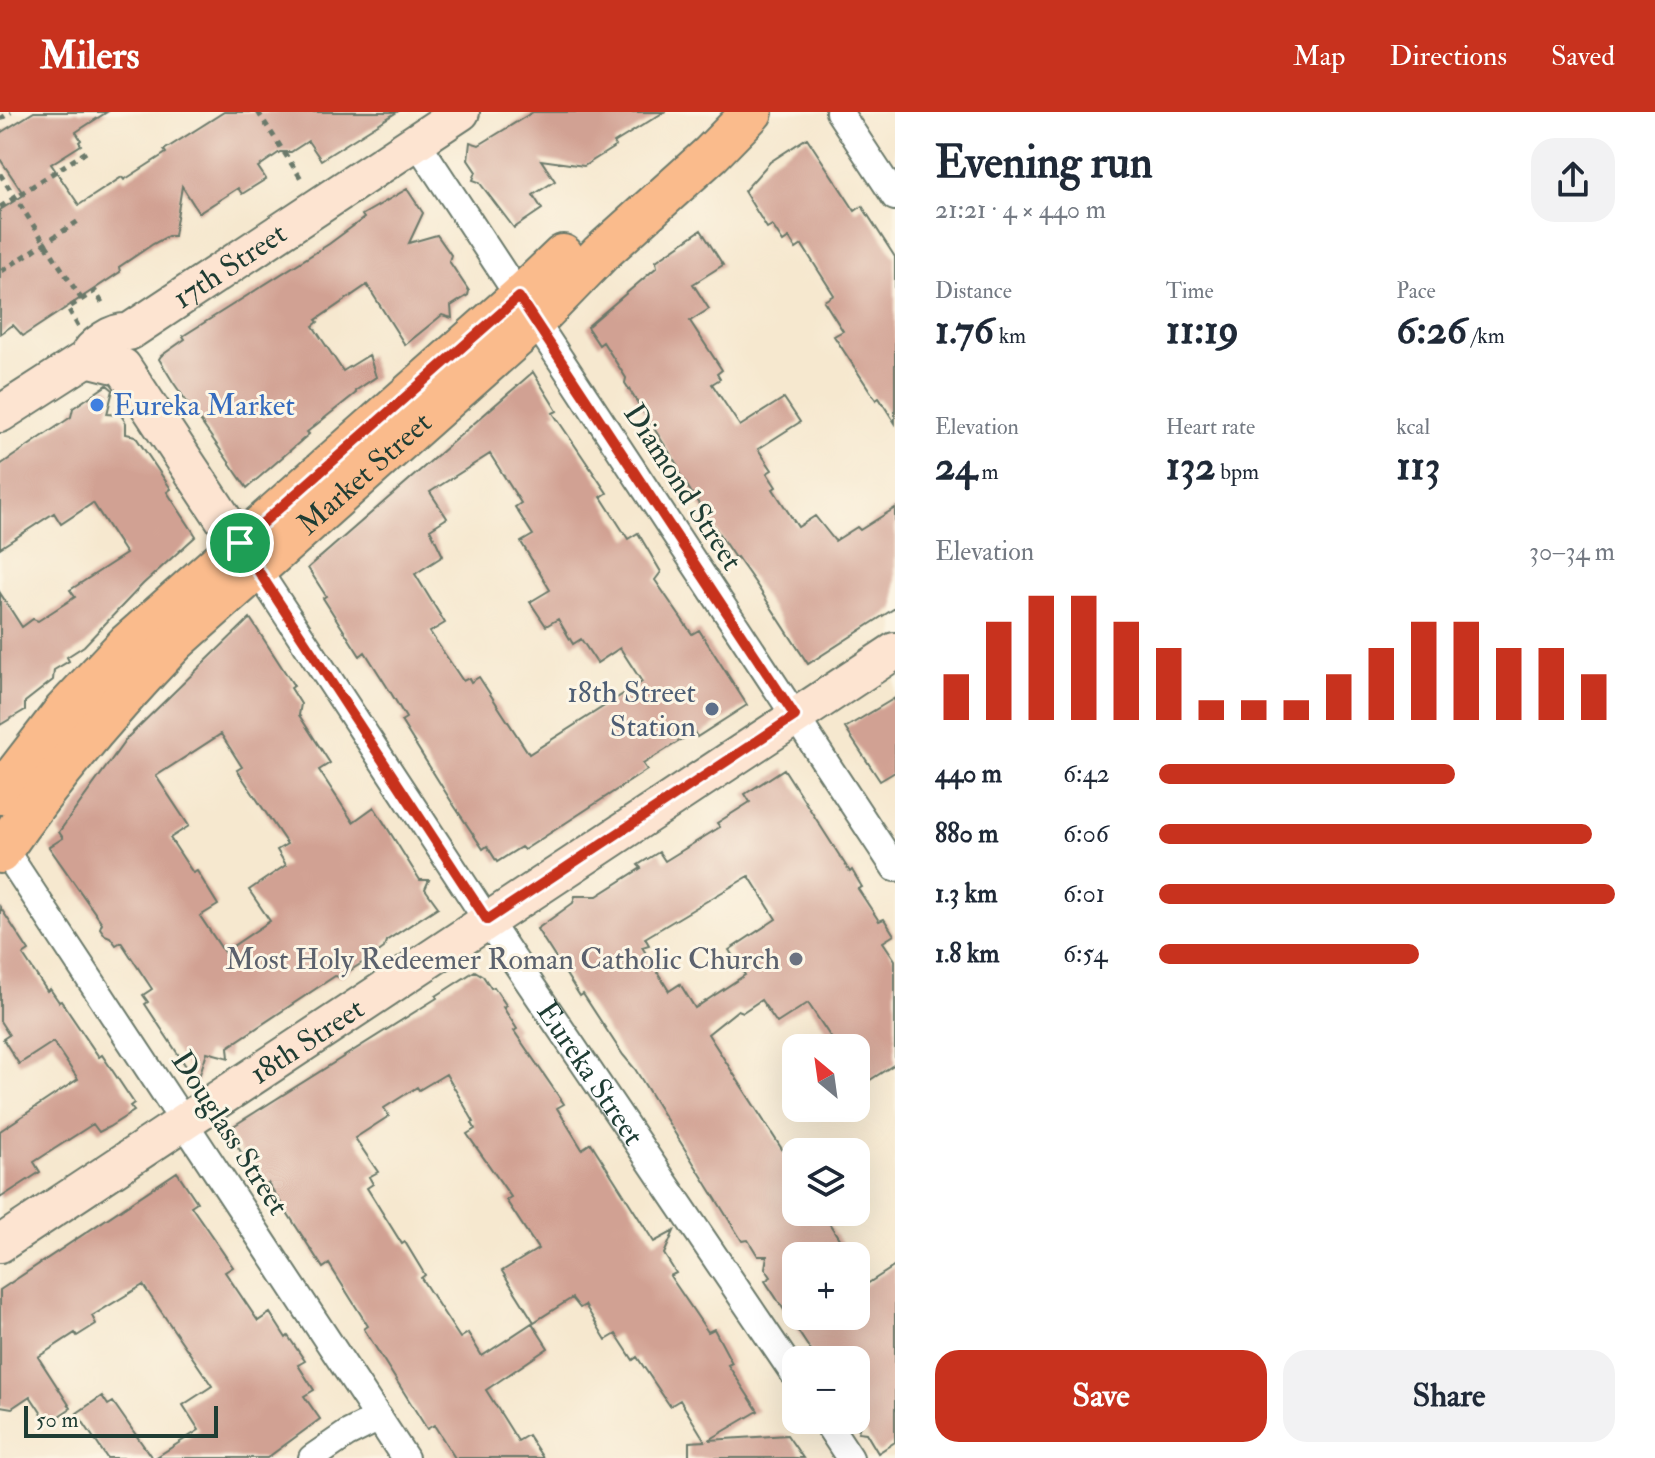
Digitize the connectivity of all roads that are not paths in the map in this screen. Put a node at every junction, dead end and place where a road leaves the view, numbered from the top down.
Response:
1 (461, 112) edge
2 (719, 112) edge
3 (752, 112) edge
4 (839, 112) edge
5 (417, 142) junction
6 (895, 197) edge
7 (527, 309) junction
8 (117, 320) junction
9 (83, 342) junction
10 (123, 367) junction
11 (0, 414) edge
12 (248, 556) junction
13 (895, 651) edge
14 (795, 716) junction
15 (0, 794) edge
16 (1, 848) edge
17 (895, 868) edge
18 (487, 920) junction
19 (184, 1123) junction
20 (0, 1244) edge
21 (782, 1356) edge
22 (379, 1418) junction
23 (834, 1434) edge
24 (312, 1458) edge
25 (405, 1458) edge
26 (850, 1458) edge

1 - 5 street, 17th Street
2 - 7 main road, Market Street
3 - 7 main road, Market Street
4 - 6 street
5 - 7 street, Diamond Street
5 - 8 street, 17th Street
7 - 12 main road, Market Street
7 - 14 street, Diamond Street
8 - 9 street, 17th Street
8 - 10 street
9 - 10 street
9 - 11 street, 17th Street
10 - 12 street, Eureka Street
12 - 15 main road, Market Street
12 - 16 main road, Market Street
12 - 18 street, Eureka Street
13 - 14 street, 18th Street
14 - 17 street, Diamond Street
14 - 18 street, 18th Street
16 - 19 street, Douglass Street
18 - 19 street, 18th Street
18 - 21 street, Eureka Street
19 - 20 street, 18th Street
19 - 22 street, Douglass Street
22 - 24 street
22 - 25 street, Douglass Street
23 - 26 street

